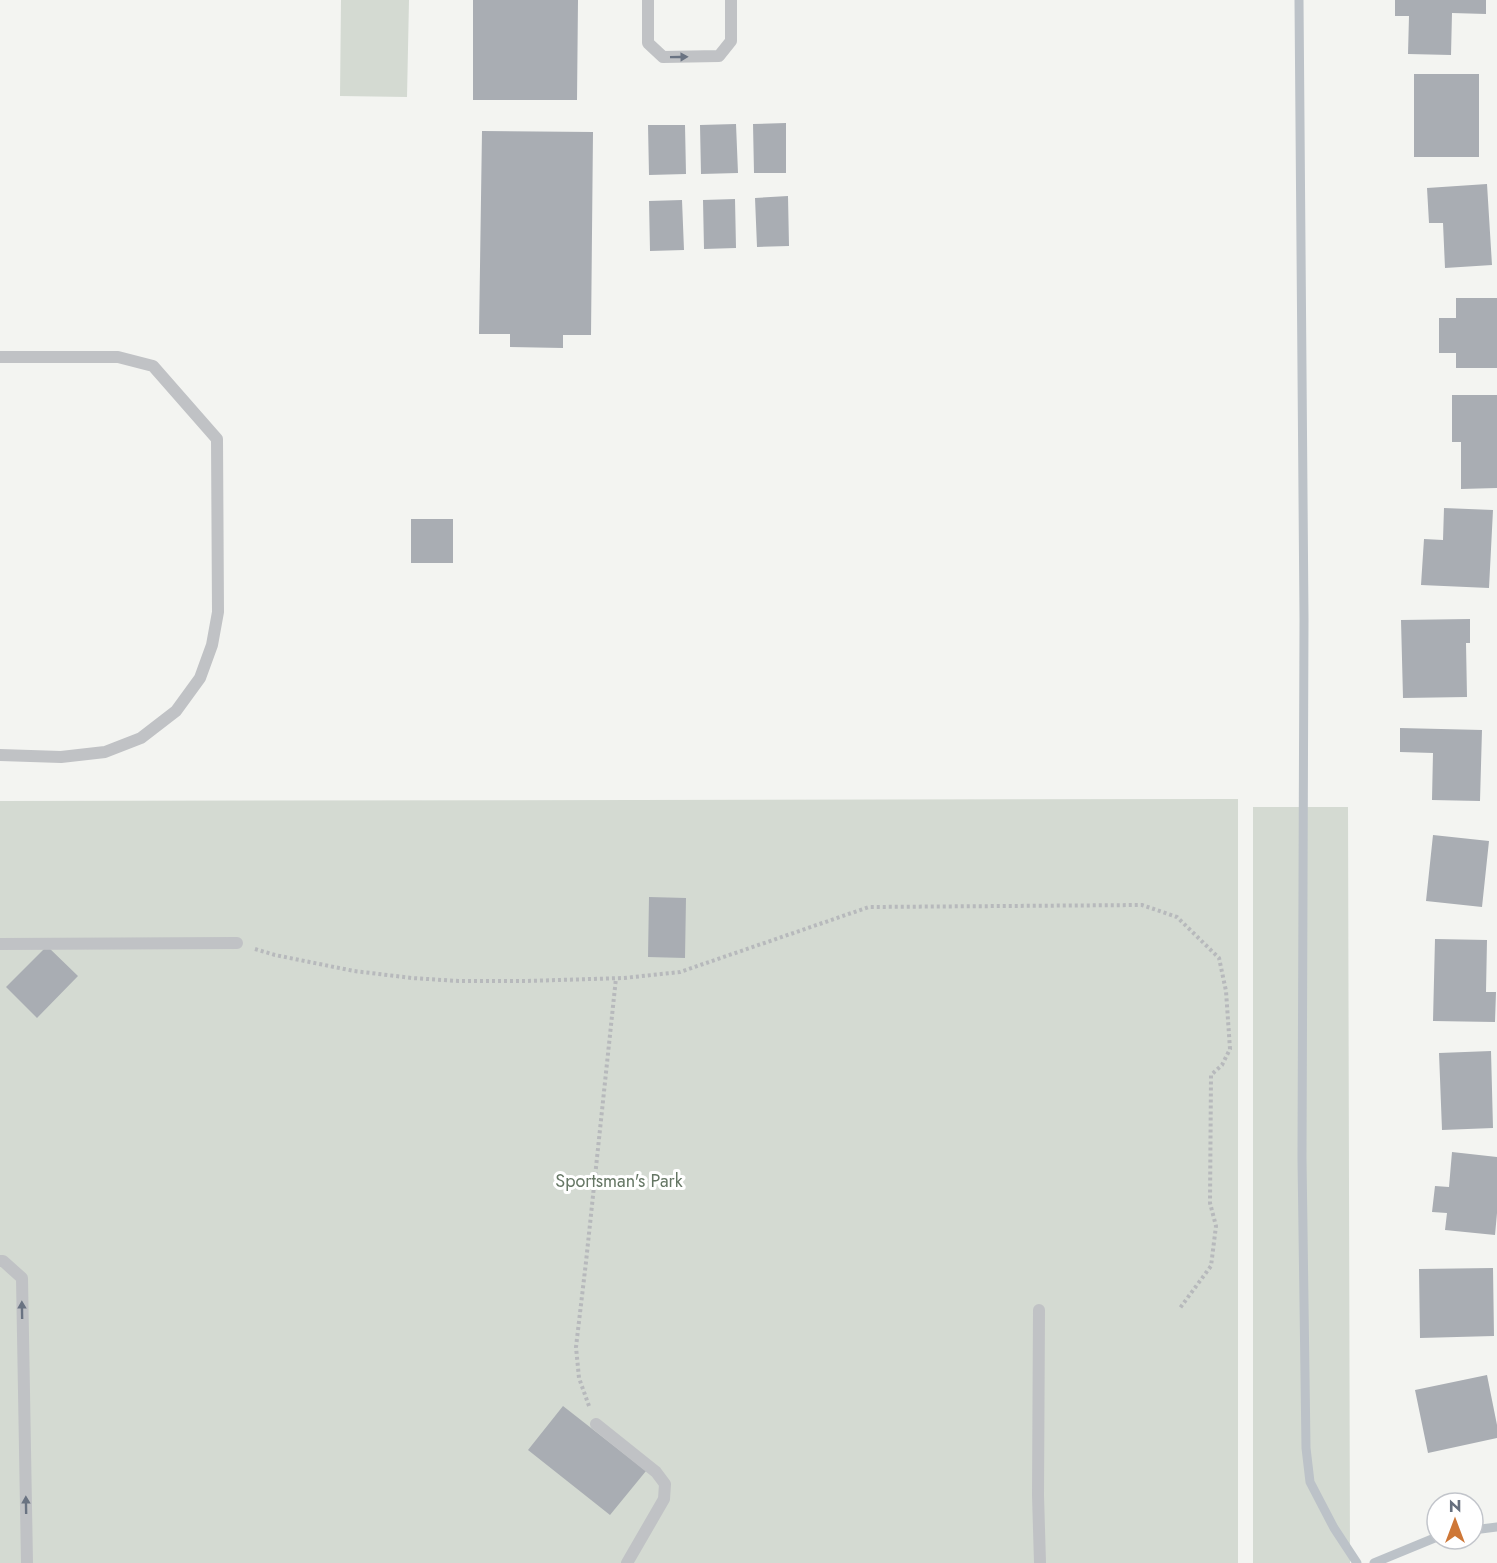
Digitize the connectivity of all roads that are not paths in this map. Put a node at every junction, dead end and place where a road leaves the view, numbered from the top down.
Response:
1 (648, 0) edge
2 (731, 0) edge
3 (0, 357) edge
4 (0, 755) edge
5 (237, 943) road end
6 (0, 944) edge
7 (0, 1261) edge
8 (1039, 1310) dead end
9 (596, 1424) road end
10 (27, 1563) edge
11 (627, 1563) edge
12 (1040, 1563) edge

1 -> 2 lane
3 - 4 lane
5 - 6 lane
10 -> 7 lane
8 - 12 lane
9 - 11 lane

